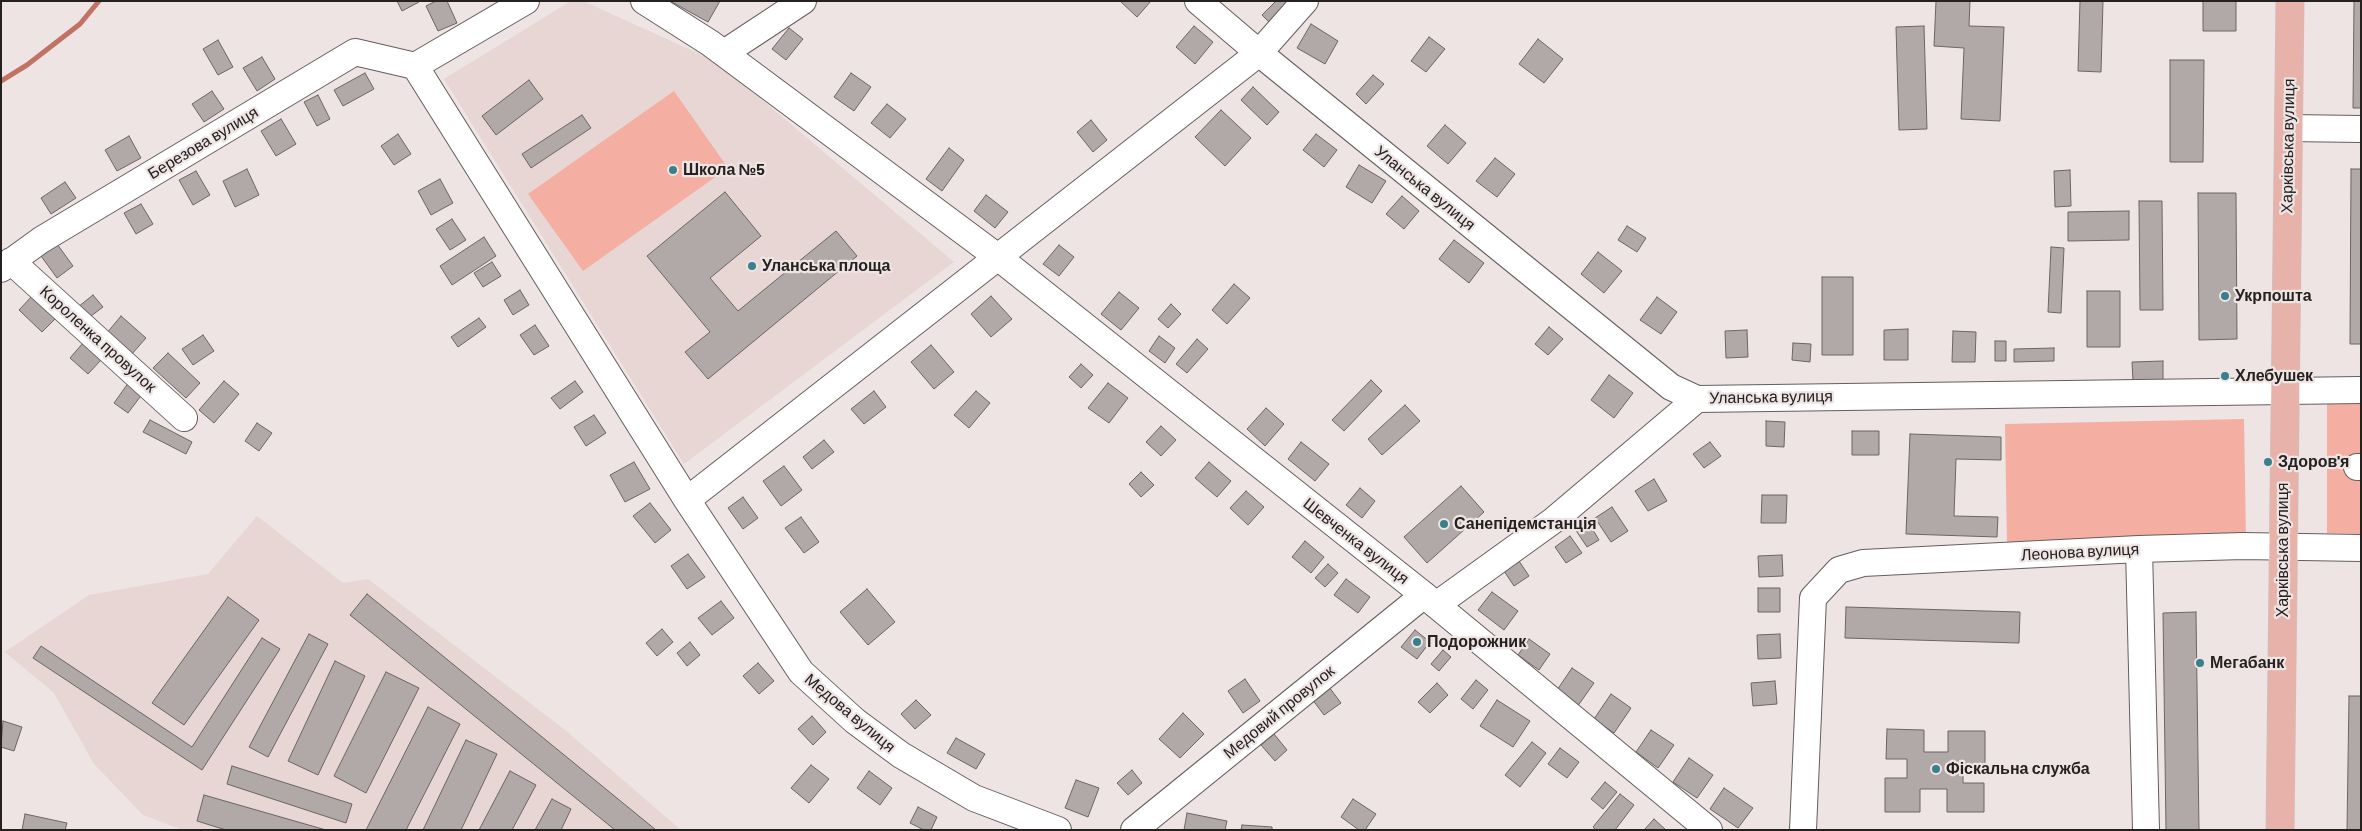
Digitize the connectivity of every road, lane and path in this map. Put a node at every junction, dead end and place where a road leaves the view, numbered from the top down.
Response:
1 (526, 1) edge
2 (644, 1) edge
3 (803, 1) edge
4 (1198, 1) edge
5 (1305, 1) edge
6 (2290, 1) edge
7 (724, 53) junction
8 (1259, 53) junction
9 (415, 66) junction
10 (2288, 128) junction
11 (2361, 129) edge
12 (999, 258) junction
13 (6, 265) edge
14 (2361, 390) edge
15 (2285, 392) junction
16 (1697, 399) junction
17 (184, 418) dead end
18 (688, 500) junction
19 (2283, 546) junction
20 (2361, 548) edge
21 (2139, 549) junction
22 (1430, 600) junction
23 (1058, 830) edge
24 (1134, 830) edge
25 (1709, 830) edge
26 (1803, 830) edge
27 (2146, 830) edge
28 (2280, 830) edge

1 - 9 street
2 - 7 street
3 - 7 street
4 - 8 street, Уланська вулиця
5 - 8 street
6 - 10 main road, Харківська вулиця
7 - 12 street
8 - 12 street
8 - 16 street, Уланська вулиця
9 - 13 street, Березова вулиця
9 - 18 street
10 - 11 street
10 - 15 main road, Харківська вулиця
12 - 18 street
12 - 22 street, Шевченка вулиця
13 - 17 street, Короленка провулок
14 - 15 street
15 - 16 street, Уланська вулиця
15 - 19 main road, Харківська вулиця
16 - 22 street, Медовий провулок
18 - 23 street, Медова вулиця
19 - 20 street, Леонова вулиця
19 - 21 street, Леонова вулиця
19 - 28 main road, Харківська вулиця
21 - 26 street, Леонова вулиця
21 - 27 street
22 - 24 street, Медовий провулок
22 - 25 street, Шевченка вулиця

